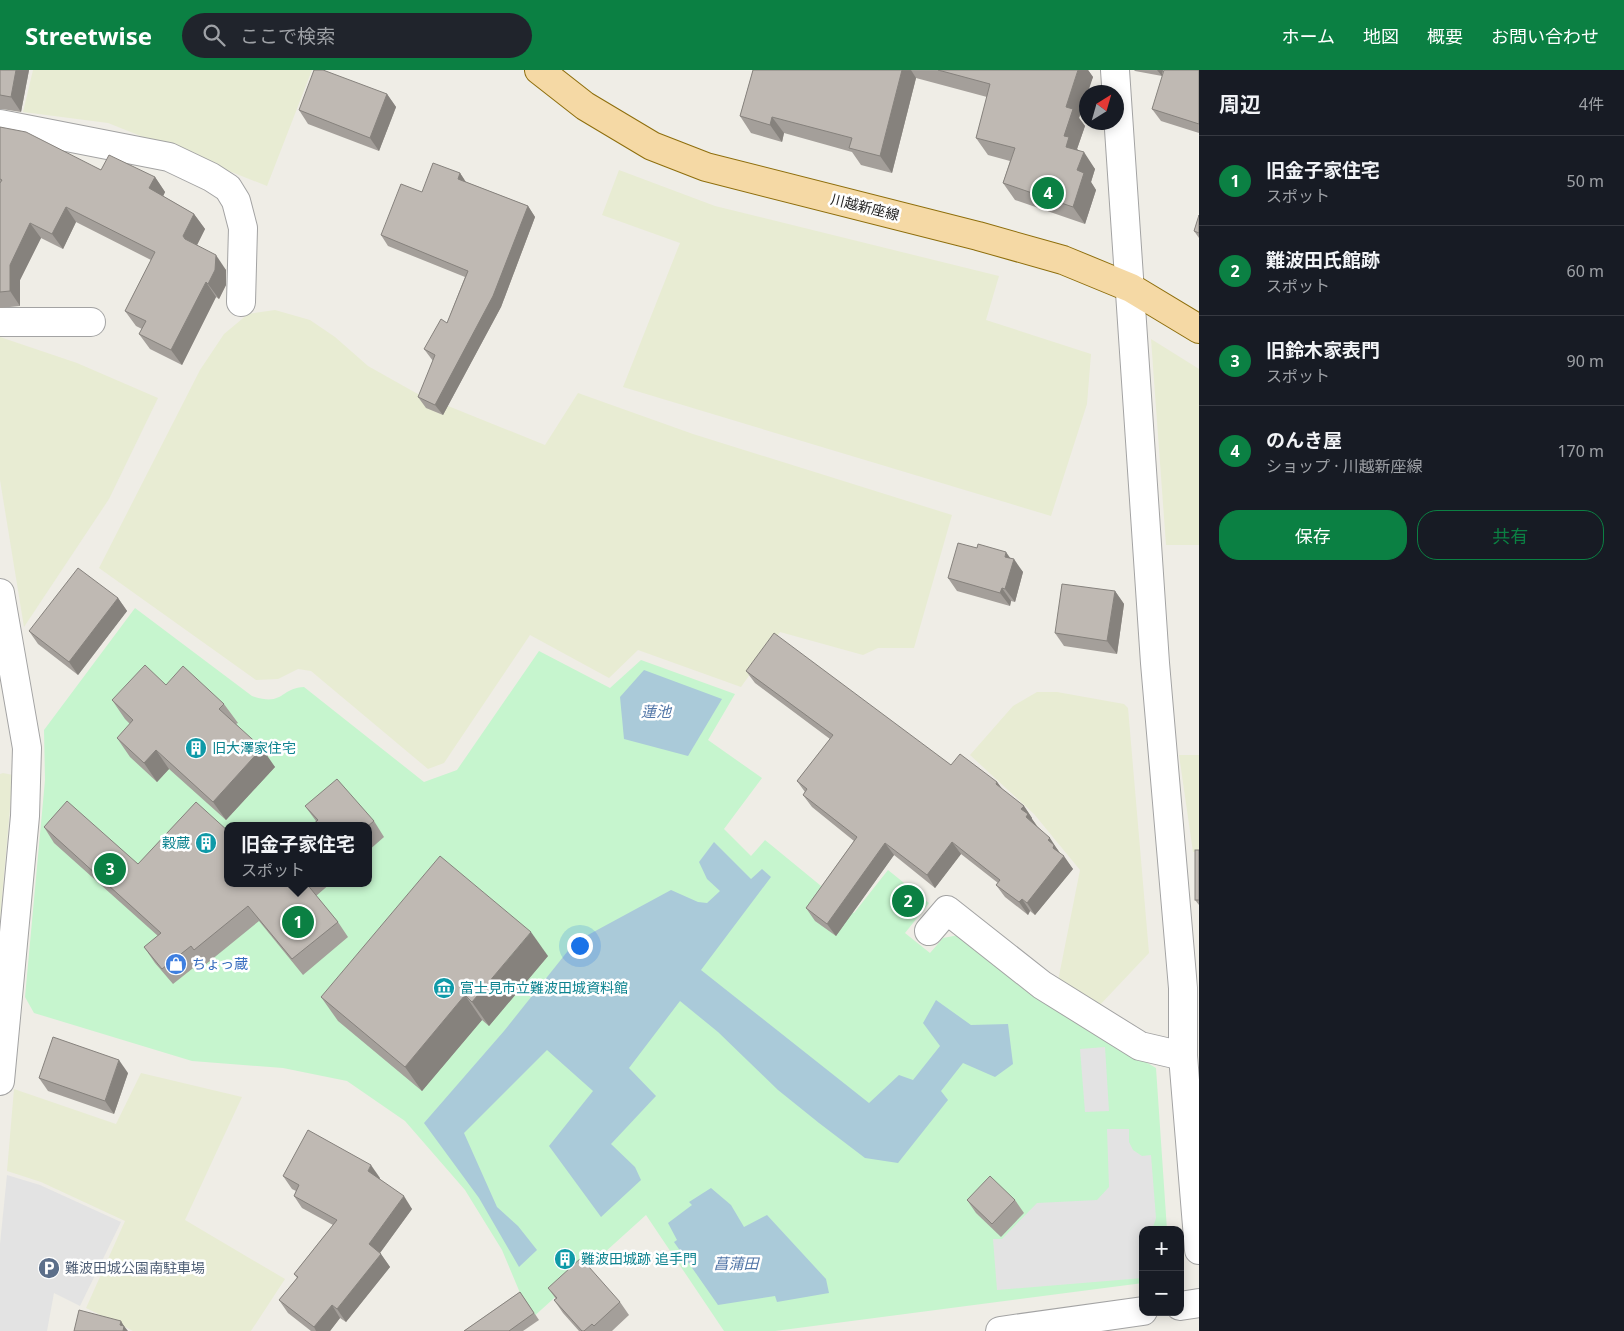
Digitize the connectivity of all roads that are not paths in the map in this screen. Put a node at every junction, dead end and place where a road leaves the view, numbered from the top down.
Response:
1 (539, 70) edge
2 (1115, 70) edge
3 (0, 124) edge
4 (1131, 288) junction
5 (241, 302) dead end
6 (0, 322) edge
7 (91, 322) dead end
8 (1199, 329) edge
9 (0, 593) edge
10 (929, 932) dead end
11 (1183, 1056) junction
12 (0, 1081) edge
13 (1199, 1250) edge
14 (1199, 1303) edge
15 (1184, 1305) edge
16 (1139, 1312) edge
17 (1000, 1331) edge

1 - 4 main road, 川越新座線
2 - 4 street
3 - 5 street
4 - 8 main road, 川越新座線
4 - 11 street
6 - 7 street
9 - 12 street
10 - 11 street
11 - 13 street
14 - 15 street
16 - 17 street

